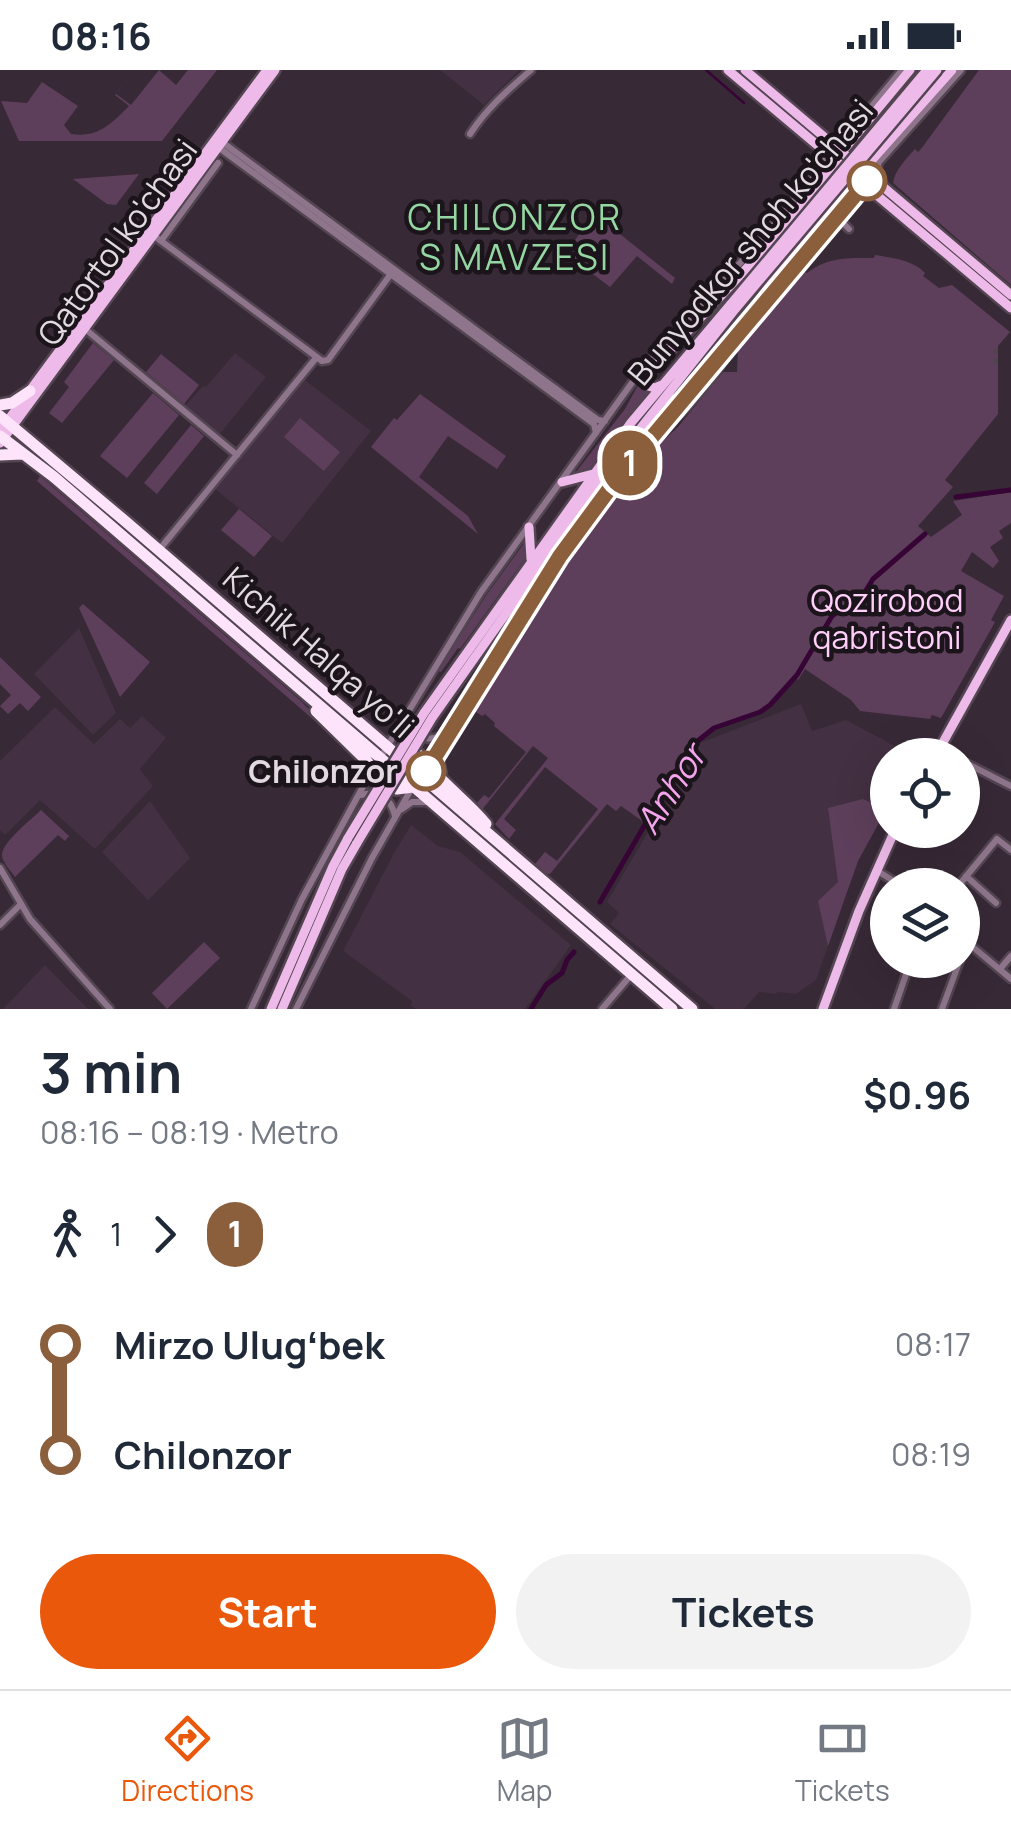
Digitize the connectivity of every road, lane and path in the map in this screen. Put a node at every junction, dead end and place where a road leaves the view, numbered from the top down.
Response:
1 (267, 70) edge
2 (275, 70) edge
3 (531, 70) edge
4 (728, 70) edge
5 (902, 70) edge
6 (910, 70) edge
7 (927, 70) edge
8 (937, 70) edge
9 (956, 71) edge
10 (749, 78) edge
11 (470, 134) dead end
12 (823, 136) junction
13 (217, 143) junction
14 (821, 148) junction
15 (839, 156) junction
16 (218, 163) dead end
17 (860, 174) junction
18 (882, 186) junction
19 (871, 190) junction
20 (154, 236) junction
21 (756, 252) junction
22 (394, 273) junction
23 (1011, 295) edge
24 (733, 306) junction
25 (1011, 308) edge
26 (82, 327) junction
27 (316, 358) junction
28 (666, 388) junction
29 (30, 391) junction
30 (0, 406) edge
31 (599, 422) junction
32 (3, 430) edge
33 (237, 455) junction
34 (0, 456) edge
35 (26, 456) junction
36 (608, 468) junction
37 (593, 474) junction
38 (562, 482) junction
39 (607, 493) junction
40 (529, 527) junction
41 (159, 550) junction
42 (560, 556) junction
43 (536, 562) junction
44 (1011, 620) edge
45 (1011, 628) edge
46 (270, 664) junction
47 (320, 706) junction
48 (404, 718) junction
49 (362, 725) junction
50 (442, 737) junction
51 (950, 738) edge
52 (950, 738) edge
53 (428, 762) junction
54 (375, 764) junction
55 (980, 770) edge
56 (416, 781) junction
57 (447, 785) junction
58 (1011, 786) edge
59 (358, 797) junction
60 (434, 805) junction
61 (395, 818) junction
62 (353, 840) junction
63 (505, 848) junction
64 (1011, 850) edge
65 (514, 865) junction
66 (0, 868) edge
67 (973, 868) edge
68 (980, 889) edge
69 (870, 890) edge
70 (996, 903) dead end
71 (20, 905) junction
72 (0, 925) edge
73 (980, 953) edge
74 (1011, 956) edge
75 (1000, 970) junction
76 (631, 974) junction
77 (905, 978) edge
78 (954, 978) edge
79 (1011, 978) edge
80 (944, 1005) edge
81 (110, 1009) edge
82 (251, 1009) edge
83 (271, 1009) edge
84 (282, 1009) edge
85 (296, 1009) edge
86 (602, 1009) edge
87 (672, 1009) edge
88 (692, 1009) edge
89 (826, 1009) edge
90 (894, 1009) edge
91 (956, 1009) edge

1 - 13 main road, Qatortol ko'chasi
2 - 13 main road, Qatortol ko'chasi
3 - 11 street
4 - 10 main road
5 - 12 street
6 - 15 main road
7 - 24 main road, Bunyodkor shoh ko'chasi, bridge
8 - 24 main road, Bunyodkor shoh ko'chasi, bridge
9 - 17 main road
9 - 18 street
10 - 12 main road
10 - 14 main road
12 - 15 main road
13 - 20 main road, Qatortol ko'chasi
13 - 22 street
14 - 15 main road
14 - 21 street
15 - 17 main road
15 - 21 main road
16 - 20 street
17 - 18 main road
17 - 19 main road
17 - 28 main road
18 - 23 main road
19 - 25 main road
19 - 39 street
20 - 26 main road, Qatortol ko'chasi
20 - 27 street
21 - 28 main road
21 - 31 street
22 - 27 street
22 - 31 street
24 - 28 main road, Bunyodkor shoh ko'chasi
26 - 29 main road, Qatortol ko'chasi
26 - 32 main road, Qatortol ko'chasi
26 - 33 street
27 - 33 street
28 - 36 main road, Bunyodkor shoh ko'chasi
28 - 37 main road, Bunyodkor shoh ko'chasi
29 - 30 highway
29 - 32 main road, Qatortol ko'chasi
31 - 38 street
32 - 35 highway, Kichik Halqa yo'li
32 - 41 highway, Kichik Halqa yo'li
33 - 41 street
34 - 35 highway
35 - 46 highway, Kichik Halqa yo'li
36 - 39 main road
36 - 43 main road, Bunyodkor shoh ko'chasi
37 - 38 main road
37 - 43 main road, Bunyodkor shoh ko'chasi
38 - 40 street
39 - 42 street
40 - 43 main road
40 - 48 street
41 - 49 highway, Kichik Halqa yo'li
42 - 43 main road
42 - 50 street
43 - 62 main road, Bunyodkor shoh ko'chasi, bridge
44 - 51 main road
45 - 52 main road
46 - 47 highway, Kichik Halqa yo'li
46 - 54 highway
47 - 49 highway
47 - 54 highway, Kichik Halqa yo'li
48 - 49 street
48 - 50 street
48 - 54 street
49 - 54 highway, Kichik Halqa yo'li
50 - 53 street
50 - 57 highway
53 - 54 highway
53 - 56 street
53 - 57 highway
54 - 56 highway, Kichik Halqa yo'li
54 - 59 street
55 - 58 street
56 - 60 highway, Kichik Halqa yo'li
56 - 61 street
56 - 63 highway, Kichik Halqa yo'li
57 - 63 highway
59 - 61 street
59 - 82 street
60 - 61 street
60 - 65 highway, Kichik Halqa yo'li
61 - 85 street
62 - 83 main road, Bunyodkor shoh ko'chasi
62 - 84 main road, Bunyodkor shoh ko'chasi
63 - 65 highway, Kichik Halqa yo'li
64 - 67 street
65 - 76 highway, Kichik Halqa yo'li
65 - 88 highway, Kichik Halqa yo'li
66 - 71 street
68 - 70 street
69 - 89 main road
71 - 72 street
71 - 81 street
73 - 75 street
74 - 75 street
75 - 79 street
76 - 86 street
76 - 87 highway, Kichik Halqa yo'li
77 - 90 street
78 - 80 street
80 - 91 street

